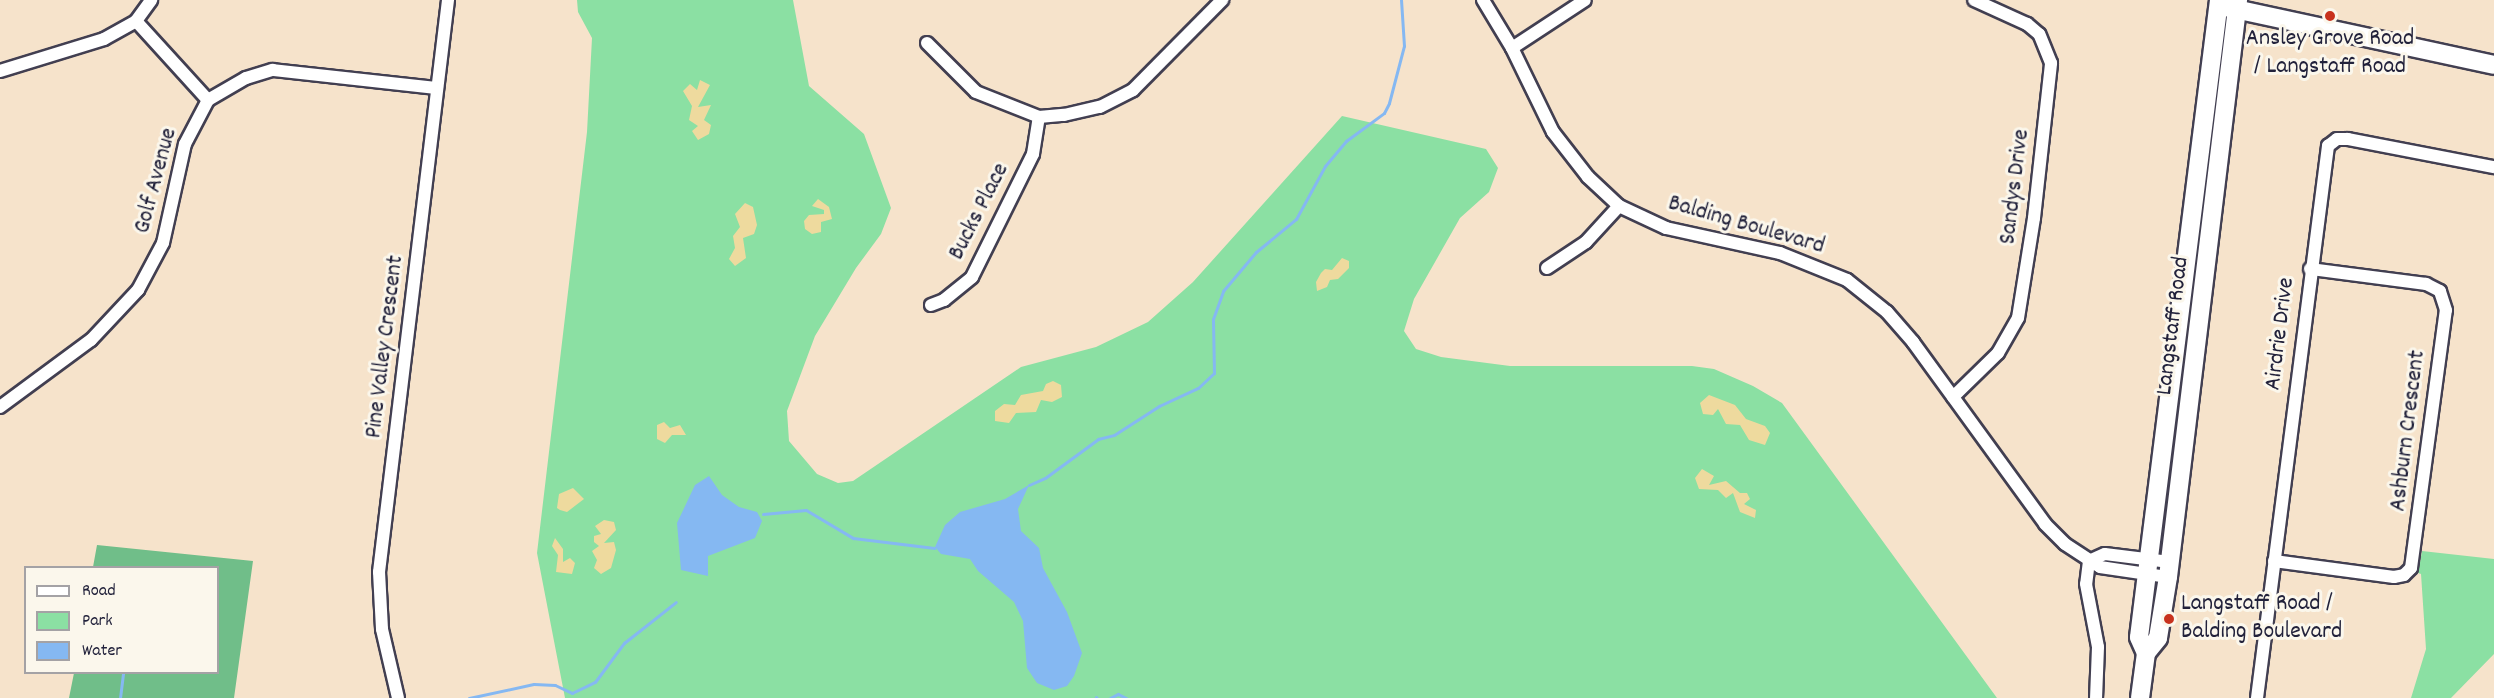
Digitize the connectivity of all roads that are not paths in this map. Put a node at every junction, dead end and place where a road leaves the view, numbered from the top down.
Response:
1 (151, 0) edge
2 (448, 0) edge
3 (1222, 0) edge
4 (1483, 0) edge
5 (1585, 0) edge
6 (1974, 0) edge
7 (2219, 3) edge
8 (2238, 5) edge
9 (136, 21) junction
10 (927, 43) dead end
11 (1512, 48) junction
12 (2494, 65) edge
13 (0, 71) edge
14 (437, 88) junction
15 (208, 100) junction
16 (1039, 117) junction
17 (2494, 167) edge
18 (1619, 206) junction
19 (1547, 268) dead end
20 (2310, 269) junction
21 (931, 305) dead end
22 (1953, 397) junction
23 (0, 407) edge
24 (2089, 561) junction
25 (2274, 561) junction
26 (2148, 567) junction
27 (2169, 569) junction
28 (2146, 653) junction
29 (398, 698) edge
30 (2096, 698) edge
31 (2140, 698) edge
32 (2257, 698) edge

1 - 9 street
2 - 14 street, Pine Valley Crescent
3 - 16 street
4 - 11 street, Balding Boulevard
5 - 11 street
6 - 22 street, Sandys Drive
7 - 8 main road
7 - 26 main road, Langstaff Road
8 - 12 main road
8 - 27 main road, Langstaff Road
9 - 13 street
9 - 15 street
10 - 16 street
11 - 18 street, Balding Boulevard
14 - 15 street
14 - 29 street, Pine Valley Crescent
15 - 23 street, Golf Avenue
16 - 21 street, Bucks Place
17 - 20 street, Airdrie Drive
18 - 19 street
18 - 22 street, Balding Boulevard
20 - 25 street, Airdrie Drive
20 - 25 street, Ashburn Crescent
22 - 24 street, Balding Boulevard
24 - 26 street
24 - 30 street
25 - 32 street, Airdrie Drive
26 - 27 street
26 - 28 main road, Langstaff Road
27 - 28 main road, Langstaff Road
28 - 31 main road, Langstaff Road

